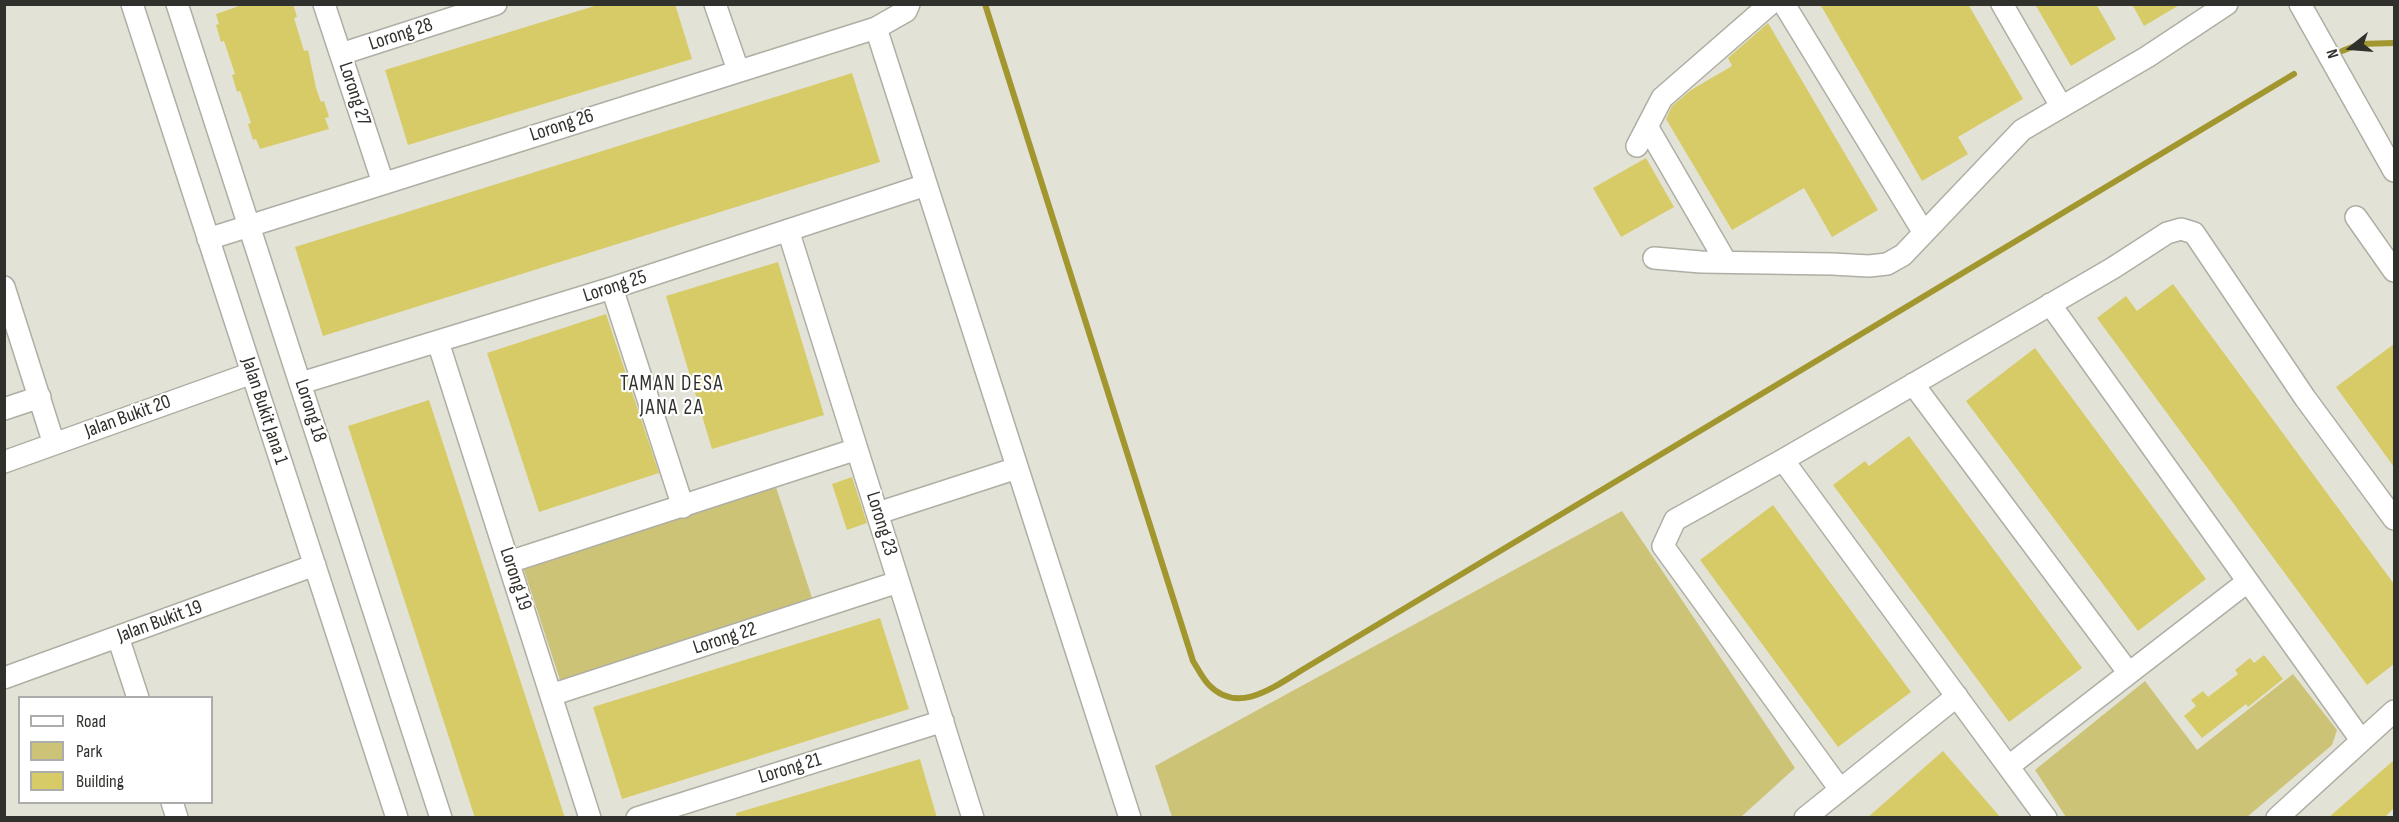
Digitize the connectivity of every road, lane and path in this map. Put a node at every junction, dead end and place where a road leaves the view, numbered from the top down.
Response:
1 (132, 4) edge
2 (177, 4) edge
3 (324, 4) edge
4 (496, 4) edge
5 (715, 4) edge
6 (909, 4) edge
7 (1770, 4) edge
8 (1784, 4) edge
9 (2001, 4) edge
10 (2227, 4) edge
11 (2300, 4) edge
12 (876, 28) junction
13 (341, 54) junction
14 (738, 69) junction
15 (2061, 106) junction
16 (1648, 128) junction
17 (1637, 146) dead end
18 (2394, 171) edge
19 (383, 183) junction
20 (926, 184) junction
21 (2355, 218) dead end
22 (250, 226) junction
23 (788, 230) junction
24 (1924, 233) junction
25 (208, 239) junction
26 (1654, 258) dead end
27 (1726, 262) junction
28 (2394, 271) edge
29 (4, 287) edge
30 (612, 288) junction
31 (2050, 304) junction
32 (438, 342) junction
33 (252, 373) junction
34 (302, 383) junction
35 (1913, 384) junction
36 (40, 397) junction
37 (4, 409) edge
38 (54, 444) junction
39 (857, 449) junction
40 (1783, 460) junction
41 (4, 462) edge
42 (1017, 468) junction
43 (683, 507) junction
44 (878, 513) junction
45 (2394, 519) edge
46 (509, 562) junction
47 (315, 565) junction
48 (898, 582) junction
49 (2247, 582) junction
50 (118, 637) junction
51 (2128, 672) junction
52 (4, 678) edge
53 (551, 695) junction
54 (137, 696) edge
55 (1957, 696) junction
56 (2394, 711) edge
57 (943, 722) junction
58 (2361, 740) junction
59 (2009, 766) junction
60 (1839, 788) junction
61 (397, 818) edge
62 (441, 818) edge
63 (590, 818) edge
64 (638, 818) edge
65 (973, 818) edge
66 (1130, 818) edge
67 (1805, 818) edge
68 (2046, 818) edge
69 (2277, 818) edge

1 - 25 street, Jalan Bukit Jana 1
2 - 22 street, Lorong 18
3 - 13 street, Lorong 27
4 - 13 street, Lorong 28
5 - 14 street
6 - 12 street, Lorong 26
7 - 16 street
8 - 24 street
9 - 15 street
10 - 15 street
11 - 18 street
12 - 14 street, Lorong 26
12 - 20 street
13 - 19 street, Lorong 27
14 - 19 street, Lorong 26
15 - 24 street
16 - 17 street
16 - 27 street
19 - 22 street, Lorong 26
20 - 23 street, Lorong 25
20 - 42 street
21 - 28 street
22 - 25 street, Lorong 26
22 - 34 street, Lorong 18
23 - 30 street, Lorong 25
23 - 39 street, Lorong 23
24 - 27 street
25 - 33 street, Jalan Bukit Jana 1
26 - 27 street
29 - 36 street
30 - 32 street, Lorong 25
30 - 43 street
31 - 35 street
31 - 45 street
31 - 49 street
32 - 34 street, Lorong 25
32 - 46 street, Lorong 19
33 - 38 street, Jalan Bukit 20
33 - 47 street, Jalan Bukit Jana 1
34 - 62 street, Lorong 18
35 - 40 street
35 - 51 street
36 - 37 street
36 - 38 street
38 - 41 street, Jalan Bukit 20
39 - 43 street
39 - 44 street, Lorong 23
40 - 55 street
40 - 60 street
42 - 44 street
42 - 66 street
43 - 46 street
44 - 48 street, Lorong 23
46 - 53 street, Lorong 19
47 - 50 street, Jalan Bukit 19
47 - 61 street, Jalan Bukit Jana 1
48 - 53 street, Lorong 22
48 - 57 street, Lorong 23
49 - 51 street
49 - 58 street
50 - 52 street, Jalan Bukit 19
50 - 54 street
51 - 59 street
53 - 63 street, Lorong 19
55 - 59 street
55 - 60 street
56 - 58 street
57 - 64 street, Lorong 21
57 - 65 street, Lorong 23
58 - 69 street
59 - 68 street
60 - 67 street

